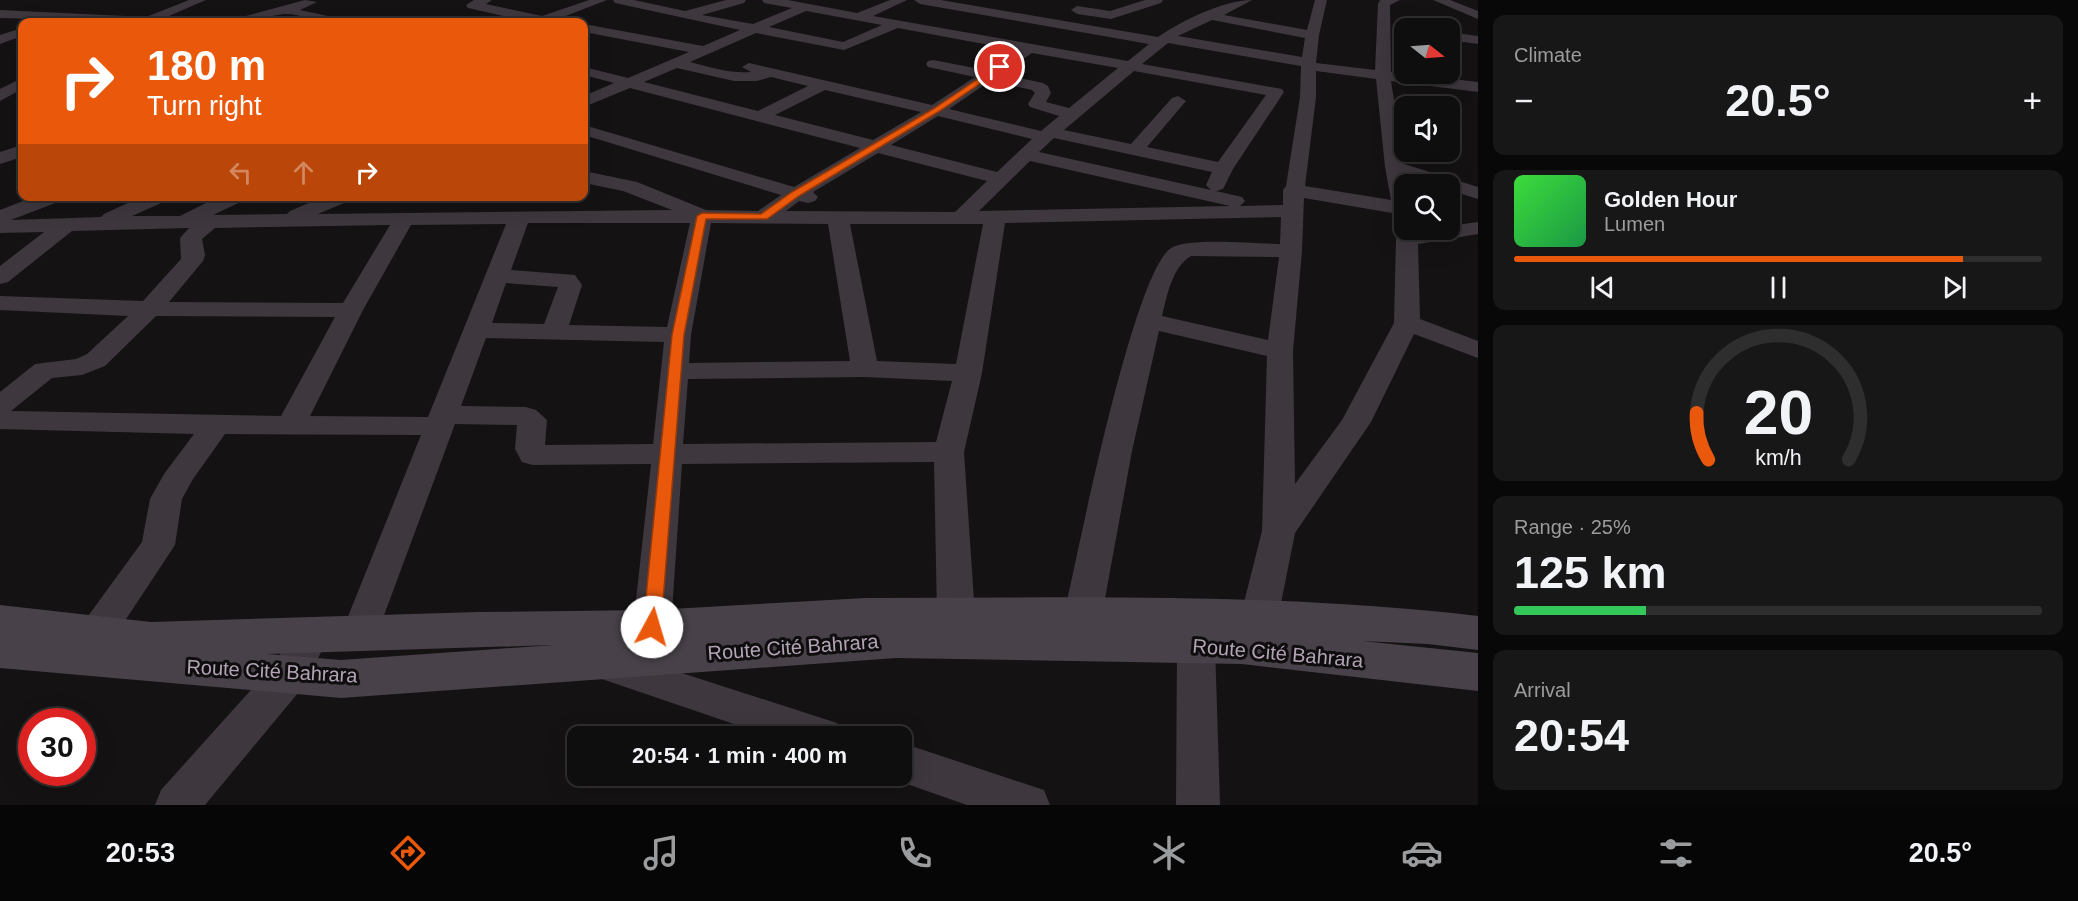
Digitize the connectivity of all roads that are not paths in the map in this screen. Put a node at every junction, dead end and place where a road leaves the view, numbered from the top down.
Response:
1 (200, 0) edge
2 (296, 0) edge
3 (486, 0) edge
4 (601, 0) edge
5 (663, 0) edge
6 (740, 0) edge
7 (768, 0) edge
8 (901, 0) edge
9 (920, 0) edge
10 (1108, 0) edge
11 (1155, 0) edge
12 (1246, 0) edge
13 (1321, 0) edge
14 (1439, 0) edge
15 (316, 1) edge
16 (1388, 1) edge
17 (944, 2) edge
18 (636, 5) junction
19 (1175, 5) dead end
20 (1138, 6) junction
21 (805, 7) junction
22 (1060, 7) dead end
23 (612, 9) edge
24 (285, 10) junction
25 (1207, 13) junction
26 (0, 14) edge
27 (1002, 14) junction
28 (685, 15) junction
29 (1478, 15) edge
30 (65, 17) junction
31 (858, 17) junction
32 (62, 18) edge
33 (81, 18) edge
34 (157, 18) edge
35 (255, 18) edge
36 (320, 18) edge
37 (526, 18) edge
38 (554, 18) edge
39 (588, 21) edge
40 (897, 24) junction
41 (750, 28) junction
42 (588, 29) edge
43 (18, 33) edge
44 (1312, 35) junction
45 (962, 36) junction
46 (1460, 38) edge
47 (0, 40) edge
48 (1163, 40) junction
49 (1478, 40) edge
50 (813, 41) junction
51 (0, 46) edge
52 (18, 47) edge
53 (1029, 48) junction
54 (791, 49) dead end
55 (699, 52) junction
56 (676, 63) junction
57 (933, 64) dead end
58 (1309, 64) junction
59 (770, 65) junction
60 (1130, 68) junction
61 (588, 72) edge
62 (1280, 75) junction
63 (1382, 75) junction
64 (985, 76) junction
65 (0, 81) edge
66 (18, 82) edge
67 (627, 83) junction
68 (18, 85) edge
69 (822, 85) junction
70 (1478, 87) edge
71 (0, 96) edge
72 (1308, 97) junction
73 (588, 100) edge
74 (1178, 101) dead end
75 (936, 111) junction
76 (1072, 114) junction
77 (759, 117) junction
78 (588, 130) edge
79 (1048, 135) junction
80 (874, 147) junction
81 (1134, 151) junction
82 (18, 152) edge
83 (1026, 155) junction
84 (0, 158) edge
85 (699, 166) junction
86 (1394, 167) junction
87 (1223, 169) junction
88 (1395, 174) edge
89 (588, 178) edge
90 (1000, 179) junction
91 (644, 191) junction
92 (1478, 193) edge
93 (796, 194) junction
94 (1211, 195) junction
95 (43, 201) edge
96 (149, 201) edge
97 (226, 201) edge
98 (332, 201) edge
99 (441, 201) edge
100 (1287, 204) junction
101 (611, 216) junction
102 (702, 216) junction
103 (763, 217) junction
104 (873, 217) junction
105 (0, 218) edge
106 (519, 218) junction
107 (838, 218) junction
108 (960, 218) junction
109 (995, 218) junction
110 (404, 219) junction
111 (431, 219) junction
112 (101, 222) junction
113 (178, 222) junction
114 (209, 222) junction
115 (281, 222) junction
116 (1394, 222) edge
117 (66, 225) junction
118 (0, 227) edge
119 (1460, 227) edge
120 (1478, 228) edge
121 (1405, 240) edge
122 (1291, 251) junction
123 (498, 276) junction
124 (0, 277) edge
125 (0, 303) edge
126 (150, 309) junction
127 (351, 310) junction
128 (1149, 321) junction
129 (1407, 323) junction
130 (478, 330) junction
131 (555, 332) junction
132 (678, 335) junction
133 (1478, 350) edge
134 (1280, 351) junction
135 (865, 369) junction
136 (675, 371) junction
137 (968, 372) junction
138 (0, 406) edge
139 (0, 420) edge
140 (441, 421) junction
141 (216, 425) junction
142 (291, 425) junction
143 (949, 452) junction
144 (669, 455) junction
145 (1280, 531) junction
146 (956, 615) junction
147 (1083, 615) junction
148 (0, 622) edge
149 (652, 627) junction
150 (1478, 633) edge
151 (96, 634) junction
152 (360, 634) junction
153 (1264, 634) junction
154 (311, 635) junction
155 (1196, 645) junction
156 (0, 650) edge
157 (594, 660) junction
158 (1478, 672) edge
159 (289, 675) junction
160 (792, 726) edge
161 (912, 766) edge
162 (177, 805) edge
163 (1028, 805) edge
164 (1198, 805) edge

1 - 34 street
2 - 15 street
3 - 37 street
4 - 38 street
5 - 18 street
6 - 28 street
7 - 21 street
8 - 31 street
9 - 17 street
10 - 20 street
11 - 19 street
11 - 20 street
12 - 25 street
13 - 44 street
14 - 29 street
15 - 24 street
16 - 63 street
17 - 27 street
18 - 23 street
18 - 28 street
20 - 22 street
21 - 31 street
21 - 41 street
23 - 39 street
24 - 35 street
24 - 36 street
25 - 44 street
25 - 48 street
26 - 30 street
27 - 45 street
27 - 48 street
28 - 41 street
30 - 32 street
30 - 33 street
31 - 40 street
40 - 45 street
40 - 50 street
41 - 50 street
41 - 55 street
42 - 55 street
43 - 47 street
44 - 58 street
45 - 53 street
46 - 49 street
48 - 60 street
48 - 62 street
50 - 54 street
51 - 52 street
53 - 60 street
53 - 64 street
55 - 56 street
55 - 59 street
56 - 59 street
56 - 67 street
57 - 64 street
58 - 62 street
58 - 63 street
58 - 72 street
59 - 69 street
60 - 62 street
60 - 76 street
61 - 67 street
62 - 72 street
62 - 87 street
63 - 70 street
63 - 86 street
64 - 75 street
64 - 76 street
65 - 66 street
67 - 73 street
67 - 77 street
68 - 71 street
69 - 75 street
69 - 77 street
72 - 100 street
74 - 81 street
75 - 79 street
75 - 80 street
76 - 79 street
77 - 80 street
78 - 85 street
79 - 81 street
79 - 83 street
80 - 90 street
80 - 93 street
81 - 87 street
82 - 84 street
83 - 90 street
83 - 94 street
85 - 91 street
85 - 93 street
86 - 88 street
86 - 92 street
87 - 94 street
89 - 91 street
90 - 108 street
91 - 101 street
91 - 102 street
93 - 103 street
93 - 104 street
94 - 100 street
95 - 105 street
96 - 112 street
97 - 113 street
98 - 115 street
99 - 111 street
100 - 109 street
100 - 116 street
100 - 122 street
101 - 102 street
101 - 106 street
102 - 103 street
102 - 132 street
103 - 107 street
104 - 107 street
104 - 108 street
106 - 111 street
106 - 123 street
107 - 135 street
108 - 109 street
109 - 137 street
110 - 111 street
110 - 115 street
110 - 127 street
112 - 113 street
112 - 117 street
113 - 114 street
114 - 115 street
114 - 126 street
117 - 118 street
117 - 124 street
119 - 120 street
121 - 129 street
122 - 128 street
122 - 134 street
123 - 130 street
123 - 131 street
125 - 126 street
126 - 127 street
126 - 138 street
127 - 142 street
128 - 134 street
128 - 147 street
129 - 133 street
129 - 145 street
130 - 131 street
130 - 140 street
131 - 132 street
132 - 136 street
134 - 145 street
135 - 136 street
135 - 137 street
136 - 144 street
137 - 143 street
139 - 141 street
140 - 142 street
140 - 144 street
140 - 152 street
141 - 142 street
141 - 151 street
143 - 144 street
143 - 146 street
144 - 149 street
145 - 153 street
146 - 147 main road
146 - 149 main road
147 - 153 main road
148 - 151 main road
149 - 152 main road
150 - 153 main road
151 - 154 main road
152 - 154 main road
153 - 155 main road, Route Cité Bahrara
153 - 158 main road, Route Cité Bahrara
154 - 159 street
155 - 157 main road, Route Cité Bahrara
155 - 164 street
156 - 159 main road, Route Cité Bahrara
157 - 159 main road, Route Cité Bahrara
157 - 160 street
159 - 162 street
161 - 163 street

